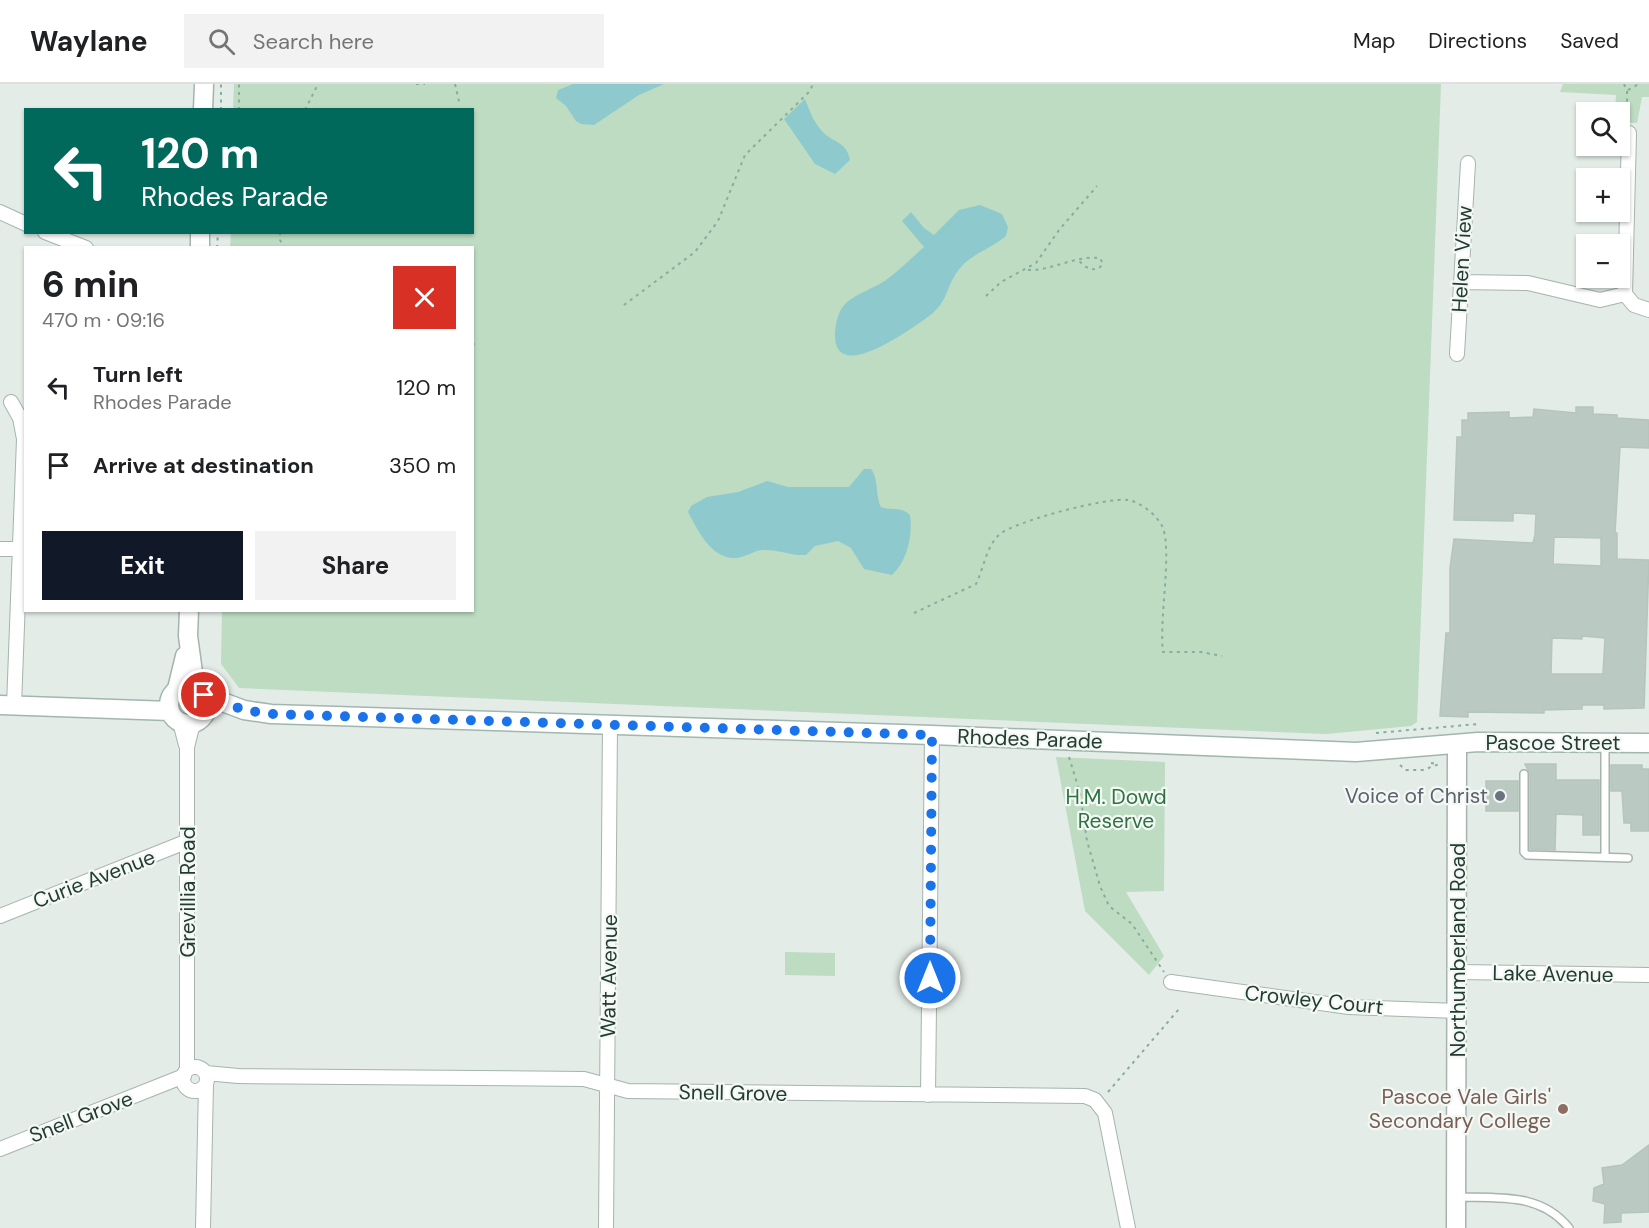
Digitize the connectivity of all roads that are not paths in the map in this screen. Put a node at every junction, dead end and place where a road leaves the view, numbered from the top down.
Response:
1 (204, 84) edge
2 (203, 108) edge
3 (1628, 156) edge
4 (1468, 163) dead end
5 (0, 212) edge
6 (24, 223) edge
7 (50, 234) edge
8 (81, 246) edge
9 (1461, 282) junction
10 (1625, 294) junction
11 (1649, 310) edge
12 (1457, 354) dead end
13 (11, 402) dead end
14 (0, 549) edge
15 (21, 549) junction
16 (189, 612) edge
17 (7, 705) edge
18 (187, 705) junction
19 (610, 724) junction
20 (932, 735) junction
21 (1605, 742) junction
22 (1649, 743) edge
23 (1457, 744) junction
24 (1524, 774) dead end
25 (188, 842) junction
26 (1605, 857) junction
27 (1628, 858) dead end
28 (0, 916) edge
29 (1458, 972) junction
30 (1649, 975) edge
31 (1171, 982) road end
32 (1458, 1011) junction
33 (195, 1078) junction
34 (607, 1085) junction
35 (928, 1095) junction
36 (0, 1149) edge
37 (1456, 1197) junction
38 (203, 1228) edge
39 (606, 1228) edge
40 (1128, 1228) edge
41 (1456, 1228) edge
42 (1569, 1228) edge

1 - 2 main road
3 - 10 street
4 - 9 street, Helen View
5 - 6 street
7 - 8 street
9 - 10 street
9 - 12 street, Helen View
10 - 11 street
13 - 15 street
14 - 15 street
15 - 17 street
16 - 18 main road
17 - 18 main road, Rhodes Parade
18 - 19 main road, Rhodes Parade
18 - 25 street, Grevillia Road
19 - 20 main road, Rhodes Parade
19 - 34 street, Watt Avenue
20 - 23 main road, Rhodes Parade
20 - 35 street
21 - 22 main road, Pascoe Street
21 - 23 main road, Pascoe Street
21 - 26 lane
23 - 29 main road, Northumberland Road
24 - 26 lane
25 - 28 street, Curie Avenue
25 - 33 street, Grevillia Road
26 - 27 lane
29 - 30 street, Lake Avenue
29 - 32 main road, Northumberland Road
31 - 32 street, Crowley Court
32 - 37 main road, Northumberland Road
33 - 34 street, Snell Grove
33 - 36 street, Snell Grove
33 - 38 street, Grevillia Road
34 - 35 street, Snell Grove
34 - 39 street, Watt Avenue
35 - 40 street, Snell Grove
37 - 41 main road, Northumberland Road
37 - 42 lane

